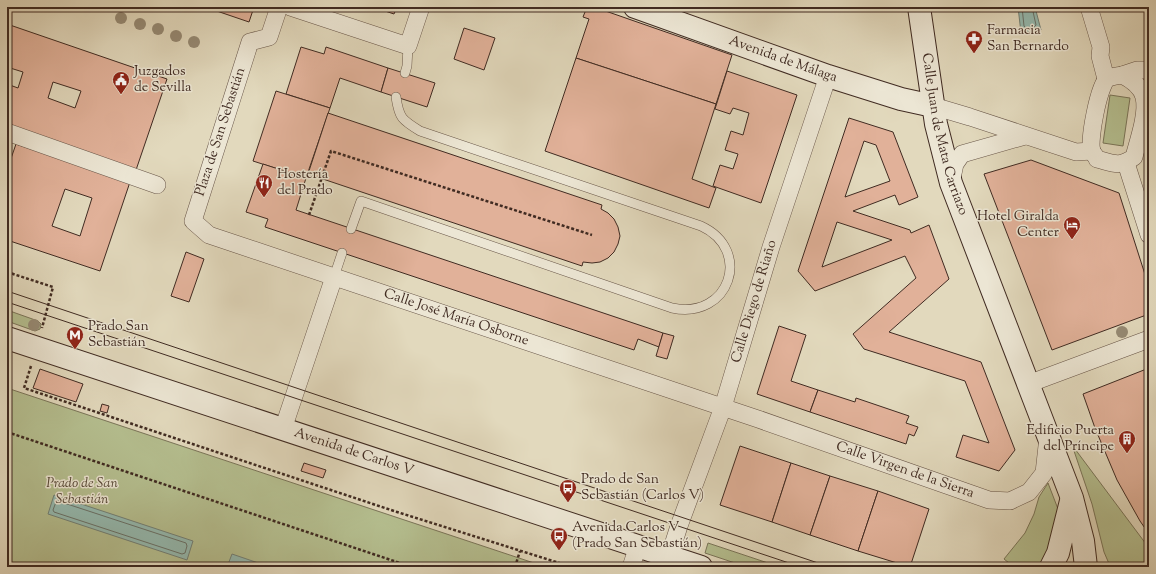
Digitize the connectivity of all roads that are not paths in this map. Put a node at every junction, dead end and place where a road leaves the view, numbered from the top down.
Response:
1 (279, 7) edge
2 (290, 7) edge
3 (421, 7) edge
4 (635, 7) edge
5 (919, 7) edge
6 (1089, 7) edge
7 (408, 46) junction
8 (1149, 70) edge
9 (405, 73) dead end
10 (828, 76) junction
11 (1114, 77) junction
12 (396, 97) dead end
13 (1146, 97) edge
14 (933, 106) junction
15 (7, 132) edge
16 (1025, 136) junction
17 (1092, 150) junction
18 (1126, 163) junction
19 (951, 183) junction
20 (157, 185) dead end
21 (193, 221) joint
22 (351, 229) dead end
23 (1149, 235) edge
24 (342, 253) dead end
25 (334, 277) junction
26 (7, 338) edge
27 (1149, 339) edge
28 (1028, 384) junction
29 (723, 408) junction
30 (283, 429) junction
31 (1048, 437) junction
32 (1072, 498) junction
33 (638, 546) junction
34 (668, 562) edge
35 (631, 567) edge
36 (701, 567) edge
37 (1051, 567) edge
38 (1086, 567) edge

1 - 21 street, Plaza de San Sebastián
2 - 7 street
3 - 7 street
4 - 10 street, Avenida de Málaga
5 - 14 street, Calle Juan de Mata Carriazo
6 - 11 street
7 - 9 lane
8 - 11 street
10 - 14 street, Avenida de Málaga
10 - 29 street, Calle Diego de Riaño
11 - 13 street
11 - 17 street
12 - 22 lane
13 - 18 street
14 - 16 street
14 - 19 street, Calle Juan de Mata Carriazo
15 - 20 street
16 - 17 street
16 - 19 street
17 - 18 street
18 - 23 street
19 - 28 street, Calle Juan de Mata Carriazo
21 - 25 street, Calle José María Osborne
24 - 25 lane
25 - 29 street, Calle José María Osborne
25 - 30 street
26 - 30 street, Avenida de Carlos V
27 - 28 street
28 - 31 street, Calle Juan de Mata Carriazo
29 - 31 street, Calle Virgen de la Sierra
29 - 34 street, Calle Diego de Riaño
30 - 33 street, Avenida de Carlos V
31 - 32 street, Calle Juan de Mata Carriazo
32 - 37 street
32 - 38 street, Calle Juan de Mata Carriazo
33 - 34 street, Avenida de Carlos V
33 - 35 street
34 - 36 street, Avenida de Carlos V

